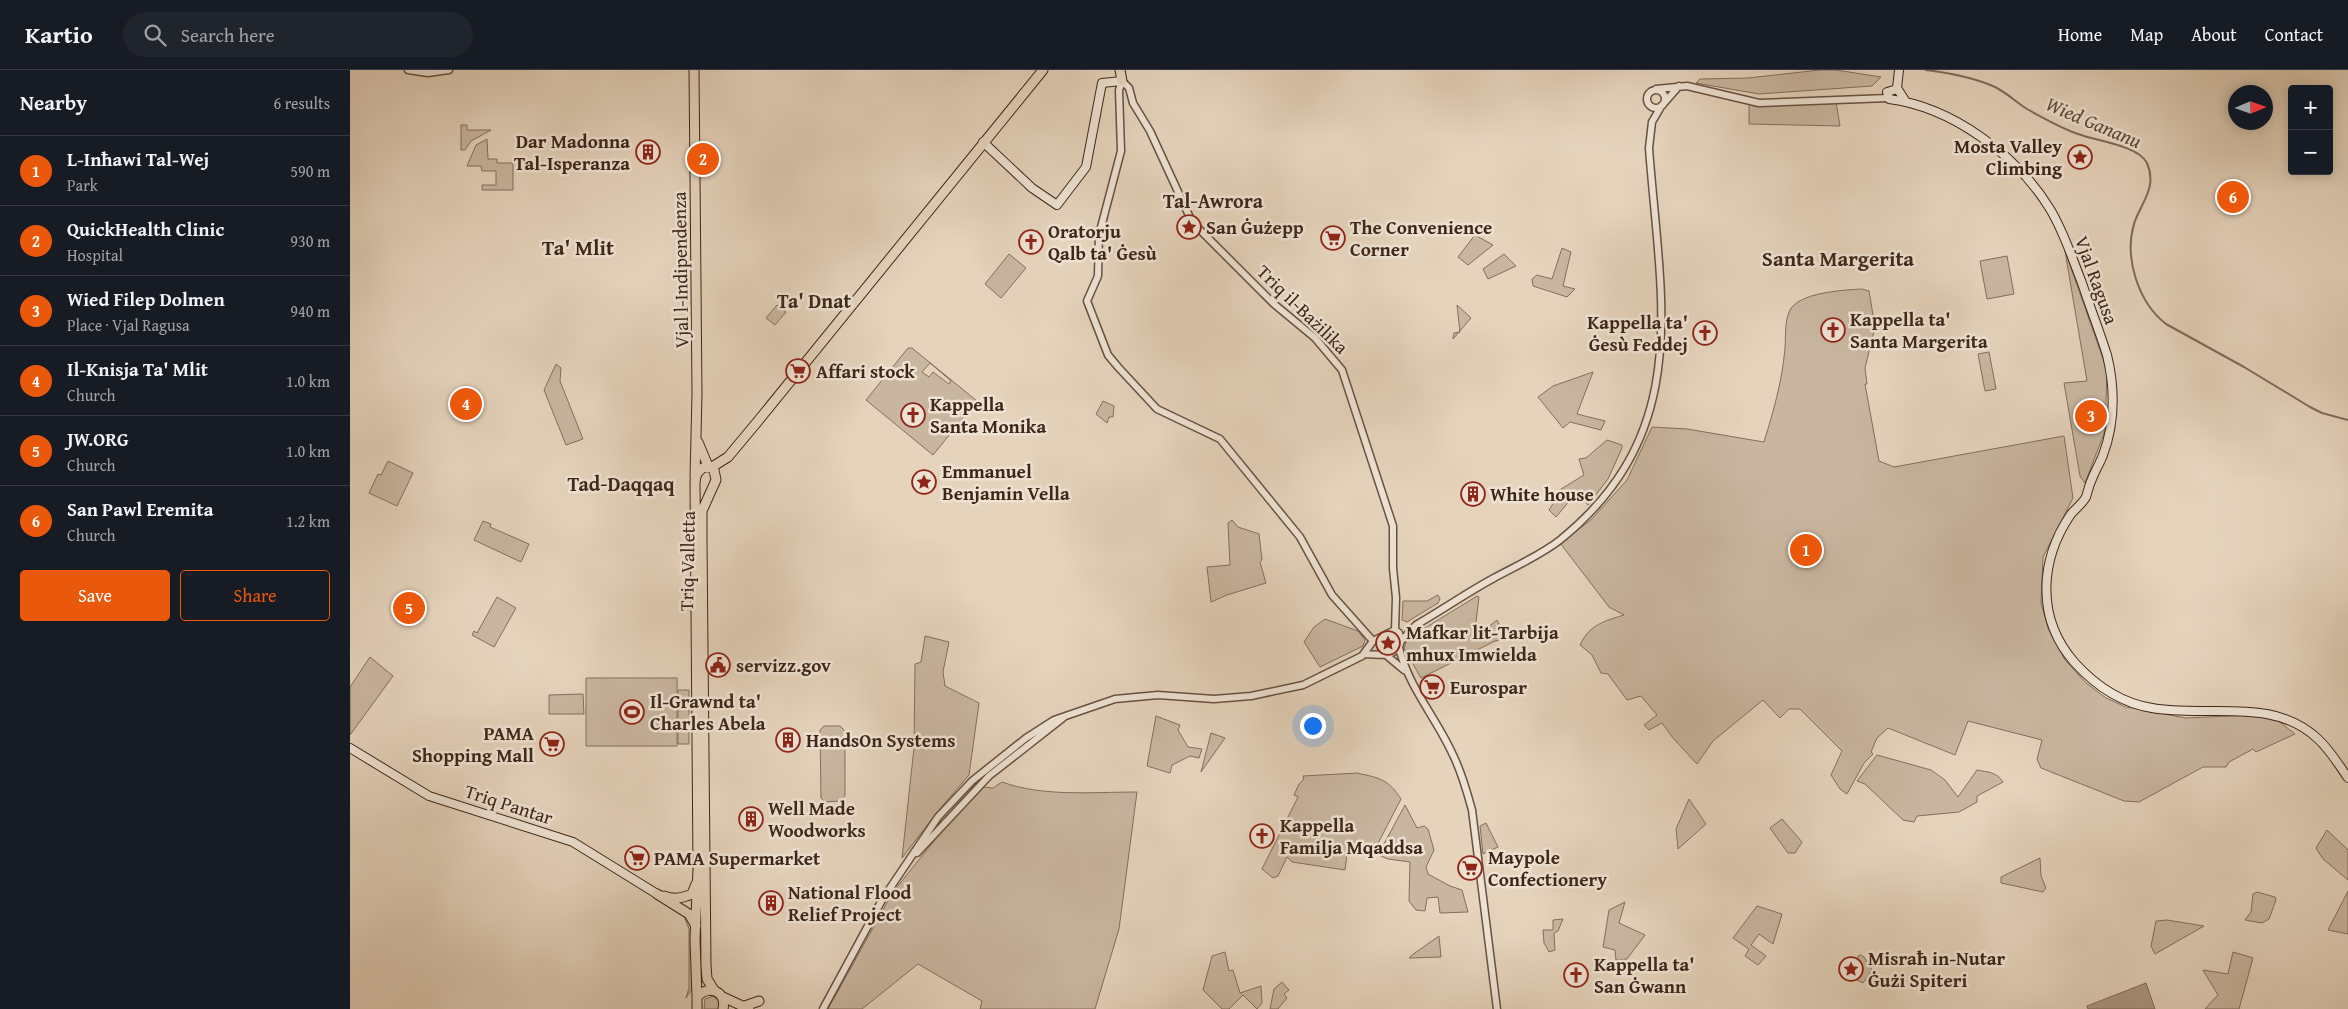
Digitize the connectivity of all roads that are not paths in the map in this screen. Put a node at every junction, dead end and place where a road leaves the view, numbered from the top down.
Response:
1 (408, 70) edge
2 (449, 70) edge
3 (694, 70) edge
4 (1043, 70) edge
5 (1120, 70) edge
6 (1899, 70) edge
7 (1122, 81) junction
8 (1895, 81) junction
9 (1679, 86) junction
10 (1656, 89) junction
11 (1131, 94) junction
12 (1120, 95) junction
13 (1895, 96) junction
14 (1648, 104) junction
15 (1663, 104) junction
16 (1652, 122) junction
17 (984, 142) junction
18 (697, 440) junction
19 (710, 467) junction
20 (695, 477) junction
21 (1416, 626) junction
22 (1396, 631) junction
23 (1372, 642) junction
24 (1400, 644) junction
25 (1365, 654) junction
26 (1378, 655) junction
27 (1386, 655) junction
28 (1405, 671) junction
29 (350, 748) edge
30 (2348, 778) edge
31 (697, 882) junction
32 (657, 894) junction
33 (696, 926) junction
34 (714, 990) junction
35 (697, 997) junction
36 (723, 997) junction
37 (746, 1008) edge
38 (823, 1008) edge
39 (697, 1009) edge
40 (723, 1009) edge
41 (758, 1009) edge
42 (1497, 1009) edge

1 - 2 street
3 - 18 main road, Vjal l-Indipendenza
4 - 17 main road
5 - 7 main road, Triq il-Bażilika
6 - 8 main road
7 - 11 street, Triq il-Bażilika
7 - 12 street
7 - 17 main road
8 - 13 main road
8 - 13 main road
9 - 10 street, Vjal Ragusa
9 - 13 street, Vjal Ragusa
9 - 15 street
10 - 14 street
10 - 15 street
11 - 12 street
11 - 22 street, Triq il-Bażilika
12 - 23 street
13 - 30 main road, Vjal Ragusa
14 - 15 street
14 - 16 street
15 - 16 street
16 - 21 street
17 - 19 main road
18 - 19 main road, Vjal l-Indipendenza
18 - 20 main road, Vjal l-Indipendenza
19 - 20 main road
19 - 34 main road, Triq Valletta
20 - 31 main road, Triq Valletta
21 - 22 street
21 - 24 street
22 - 23 street
22 - 24 street
23 - 25 street
23 - 26 street
24 - 27 street
24 - 28 street
25 - 26 street
25 - 38 street
26 - 27 street
27 - 28 street
28 - 42 street
29 - 32 main road, Triq Pantar
31 - 32 main road
31 - 33 main road, Triq Valletta
32 - 33 main road
33 - 35 main road, Triq Valletta
34 - 35 main road
34 - 36 main road
35 - 39 main road, Triq Valletta
36 - 37 main road
36 - 40 main road
37 - 41 main road

